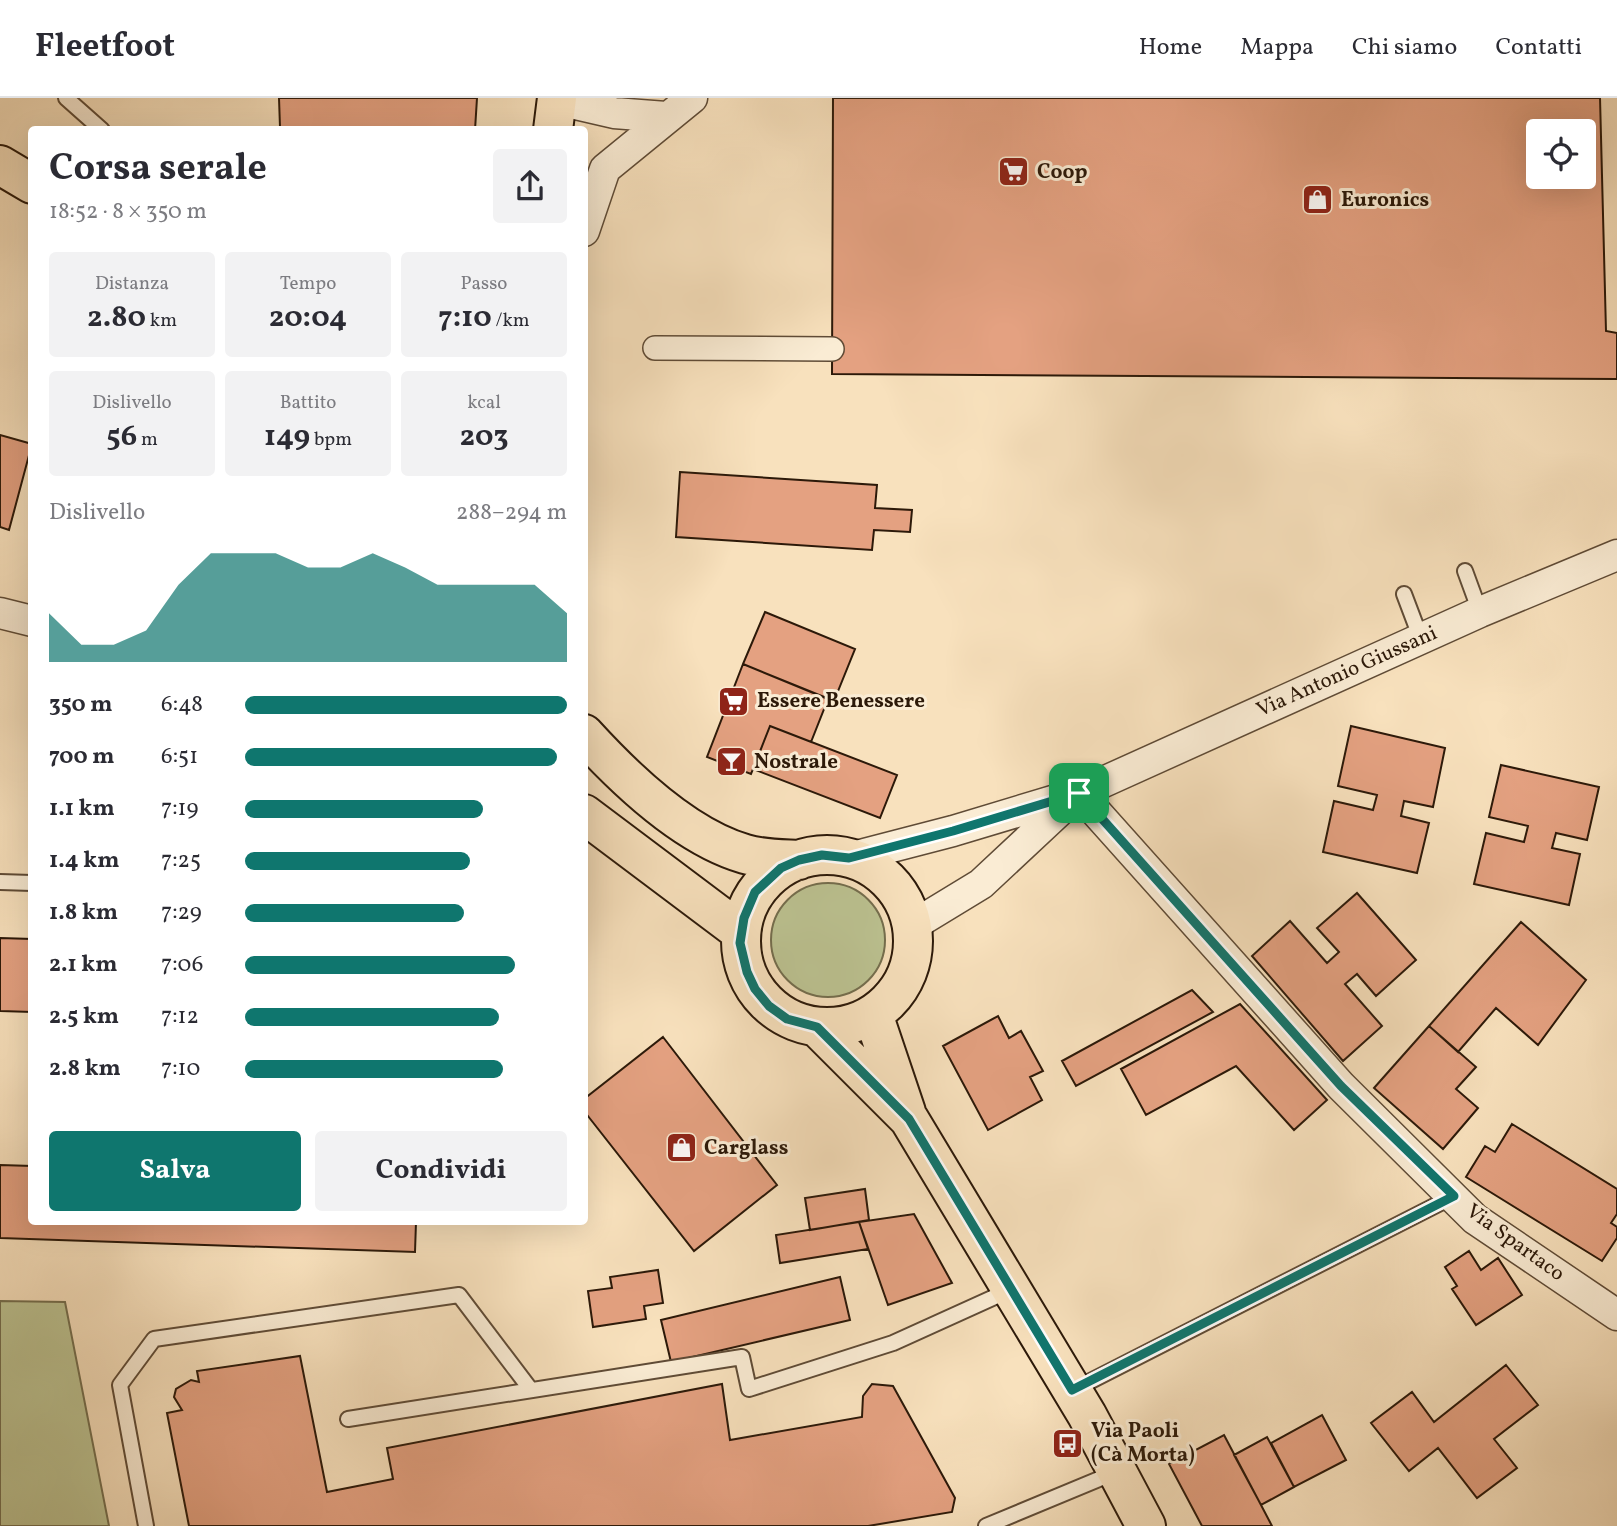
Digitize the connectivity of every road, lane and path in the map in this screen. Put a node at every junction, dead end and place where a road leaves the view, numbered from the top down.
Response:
1 (66, 98) edge
2 (692, 98) edge
3 (559, 111) edge
4 (666, 117) junction
5 (98, 126) edge
6 (0, 165) edge
7 (28, 182) edge
8 (588, 219) edge
9 (655, 348) dead end
10 (832, 349) dead end
11 (1617, 555) edge
12 (1465, 571) dead end
13 (1404, 594) dead end
14 (1480, 612) junction
15 (0, 613) edge
16 (28, 620) edge
17 (1421, 639) junction
18 (588, 738) edge
19 (1079, 793) junction
20 (588, 817) edge
21 (849, 858) junction
22 (799, 860) junction
23 (0, 882) edge
24 (28, 883) edge
25 (912, 926) junction
26 (741, 932) junction
27 (873, 1014) junction
28 (817, 1027) junction
29 (909, 1119) junction
30 (1454, 1196) junction
31 (1012, 1290) junction
32 (1617, 1315) edge
33 (531, 1390) junction
34 (1072, 1390) junction
35 (348, 1419) dead end
36 (1117, 1471) junction
37 (146, 1526) edge
38 (986, 1526) edge
39 (1146, 1526) edge

1 - 5 lane
2 - 4 street
3 - 4 street
4 - 8 street
6 - 7 main road
9 - 10 street
11 - 14 street, Via Antonio Giussani
12 - 14 lane
13 - 17 lane
14 - 17 street, Via Antonio Giussani
15 - 16 street
17 - 19 street, Via Antonio Giussani
18 - 22 main road
19 - 21 street, Via Antonio Giussani
19 - 25 street, Via Antonio Giussani
19 - 30 street, Via Spartaco
20 - 26 main road
21 - 22 main road
21 - 25 main road
22 - 26 main road
23 - 24 lane
25 - 27 main road
26 - 28 main road
27 - 28 main road
27 - 29 main road
28 - 29 main road
29 - 31 main road
30 - 32 street, Via Spartaco
30 - 34 lane
31 - 33 lane
31 - 34 main road
33 - 35 lane
33 - 37 lane
34 - 36 main road
36 - 38 lane
36 - 39 main road

